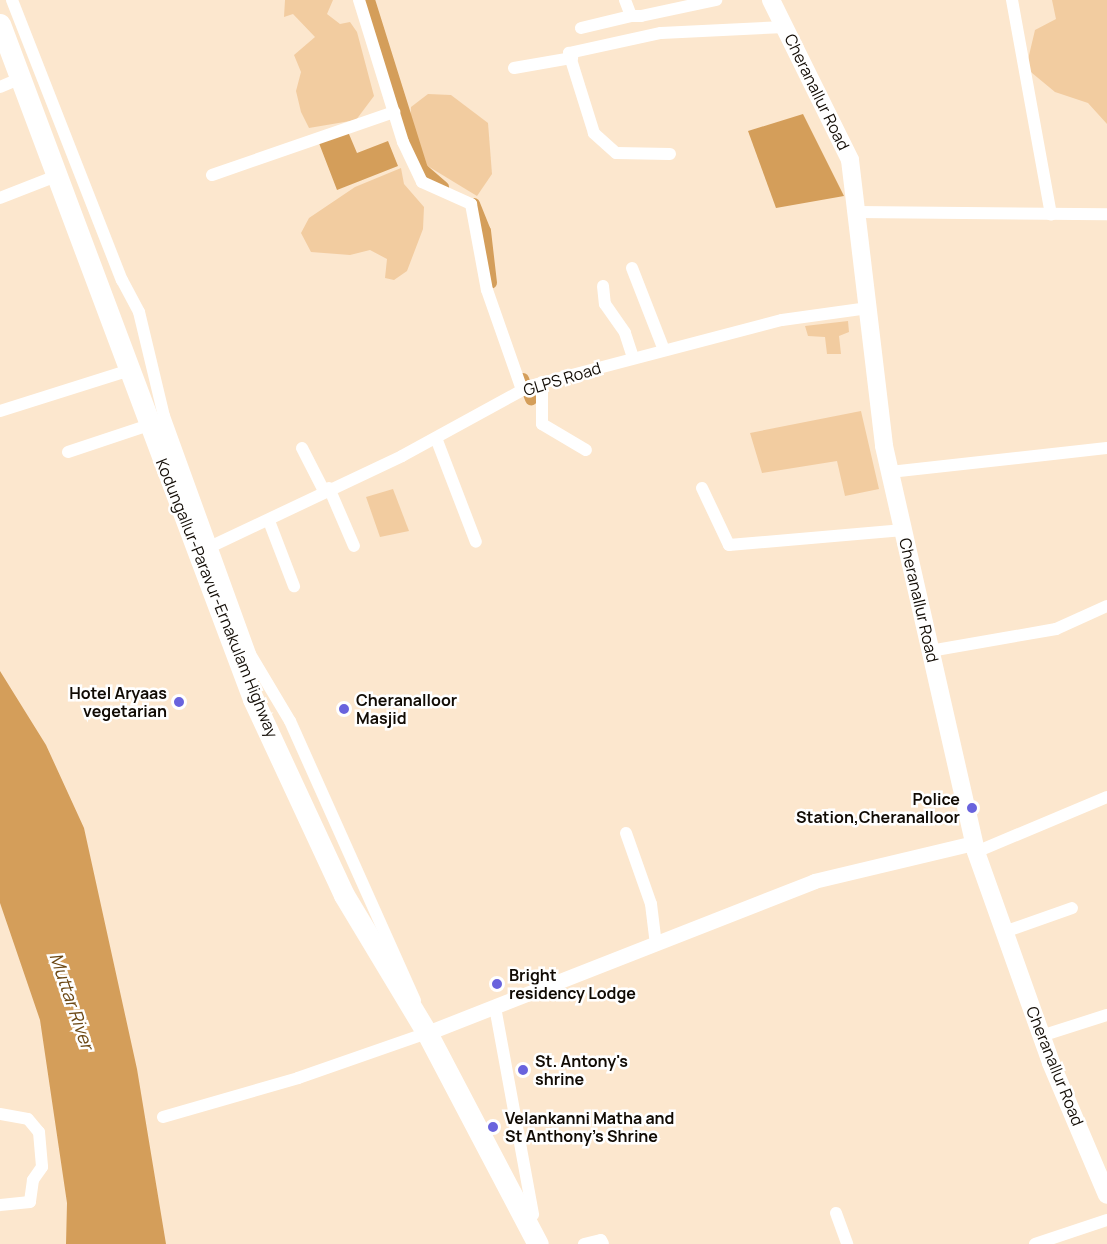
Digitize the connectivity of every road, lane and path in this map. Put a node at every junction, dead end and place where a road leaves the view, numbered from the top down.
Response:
1 (12, 0) edge
2 (359, 0) edge
3 (625, 0) edge
4 (716, 0) edge
5 (771, 0) edge
6 (1012, 0) edge
7 (631, 16) junction
8 (0, 24) edge
9 (785, 27) junction
10 (581, 28) dead end
11 (0, 51) edge
12 (572, 58) junction
13 (514, 68) dead end
14 (19, 74) junction
15 (0, 87) edge
16 (394, 112) junction
17 (670, 154) dead end
18 (212, 175) dead end
19 (56, 176) junction
20 (0, 198) edge
21 (856, 212) junction
22 (1107, 213) edge
23 (1051, 214) junction
24 (632, 268) dead end
25 (603, 286) dead end
26 (868, 308) junction
27 (664, 350) junction
28 (633, 358) junction
29 (127, 371) junction
30 (529, 387) junction
31 (0, 411) edge
32 (149, 425) junction
33 (436, 438) junction
34 (302, 448) dead end
35 (1107, 448) edge
36 (586, 450) dead end
37 (68, 452) dead end
38 (890, 472) junction
39 (702, 488) dead end
40 (326, 489) junction
41 (268, 521) junction
42 (903, 530) junction
43 (476, 542) dead end
44 (214, 545) junction
45 (354, 546) dead end
46 (294, 586) dead end
47 (1107, 606) edge
48 (930, 651) junction
49 (1107, 797) edge
50 (626, 833) dead end
51 (975, 847) junction
52 (1072, 908) dead end
53 (1004, 932) junction
54 (656, 942) junction
55 (495, 1007) junction
56 (1107, 1015) edge
57 (427, 1033) junction
58 (1041, 1036) junction
59 (0, 1114) edge
60 (163, 1117) dead end
61 (1107, 1195) edge
62 (0, 1205) edge
63 (836, 1213) dead end
64 (1107, 1220) edge
65 (538, 1244) edge
66 (545, 1244) edge
67 (584, 1244) edge
68 (603, 1244) edge
69 (847, 1244) edge
70 (1035, 1244) edge

1 - 44 street
2 - 16 street
3 - 7 street
4 - 7 street
5 - 9 main road, Cheranallur Road
6 - 23 street
7 - 10 street
8 - 14 highway, Kodungallur-Paravur-Ernakulam Highway
9 - 12 street
9 - 21 main road, Cheranallur Road
11 - 14 street
12 - 13 street
12 - 17 street
14 - 15 street
14 - 19 highway, Kodungallur-Paravur-Ernakulam Highway
16 - 18 street
16 - 30 street
19 - 20 street
19 - 29 highway, Kodungallur-Paravur-Ernakulam Highway
21 - 23 street
21 - 26 main road, Cheranallur Road
22 - 23 street
24 - 27 street
25 - 28 street
26 - 27 street, GLPS Road
26 - 38 main road, Cheranallur Road
27 - 28 street, GLPS Road
28 - 30 street, GLPS Road
29 - 31 street
29 - 32 highway, Kodungallur-Paravur-Ernakulam Highway
30 - 33 street, GLPS Road
30 - 36 street
32 - 37 street
32 - 57 highway, Kodungallur-Paravur-Ernakulam Highway
33 - 40 street, GLPS Road
33 - 43 street
34 - 40 street
35 - 38 street
38 - 42 main road, Cheranallur Road
39 - 42 street
40 - 41 street, GLPS Road
40 - 45 street
41 - 44 street, GLPS Road
41 - 46 street
42 - 48 main road, Cheranallur Road
44 - 57 street
47 - 48 street
48 - 51 main road, Cheranallur Road
49 - 51 street
50 - 54 street
51 - 53 main road, Cheranallur Road
51 - 54 street
52 - 53 street
53 - 58 main road, Cheranallur Road
54 - 55 street
55 - 57 street
55 - 66 street
56 - 58 street
57 - 60 street
57 - 65 highway, Kodungallur-Paravur-Ernakulam Highway
58 - 61 main road, Cheranallur Road
59 - 62 street
63 - 69 street
64 - 70 street
67 - 68 street

